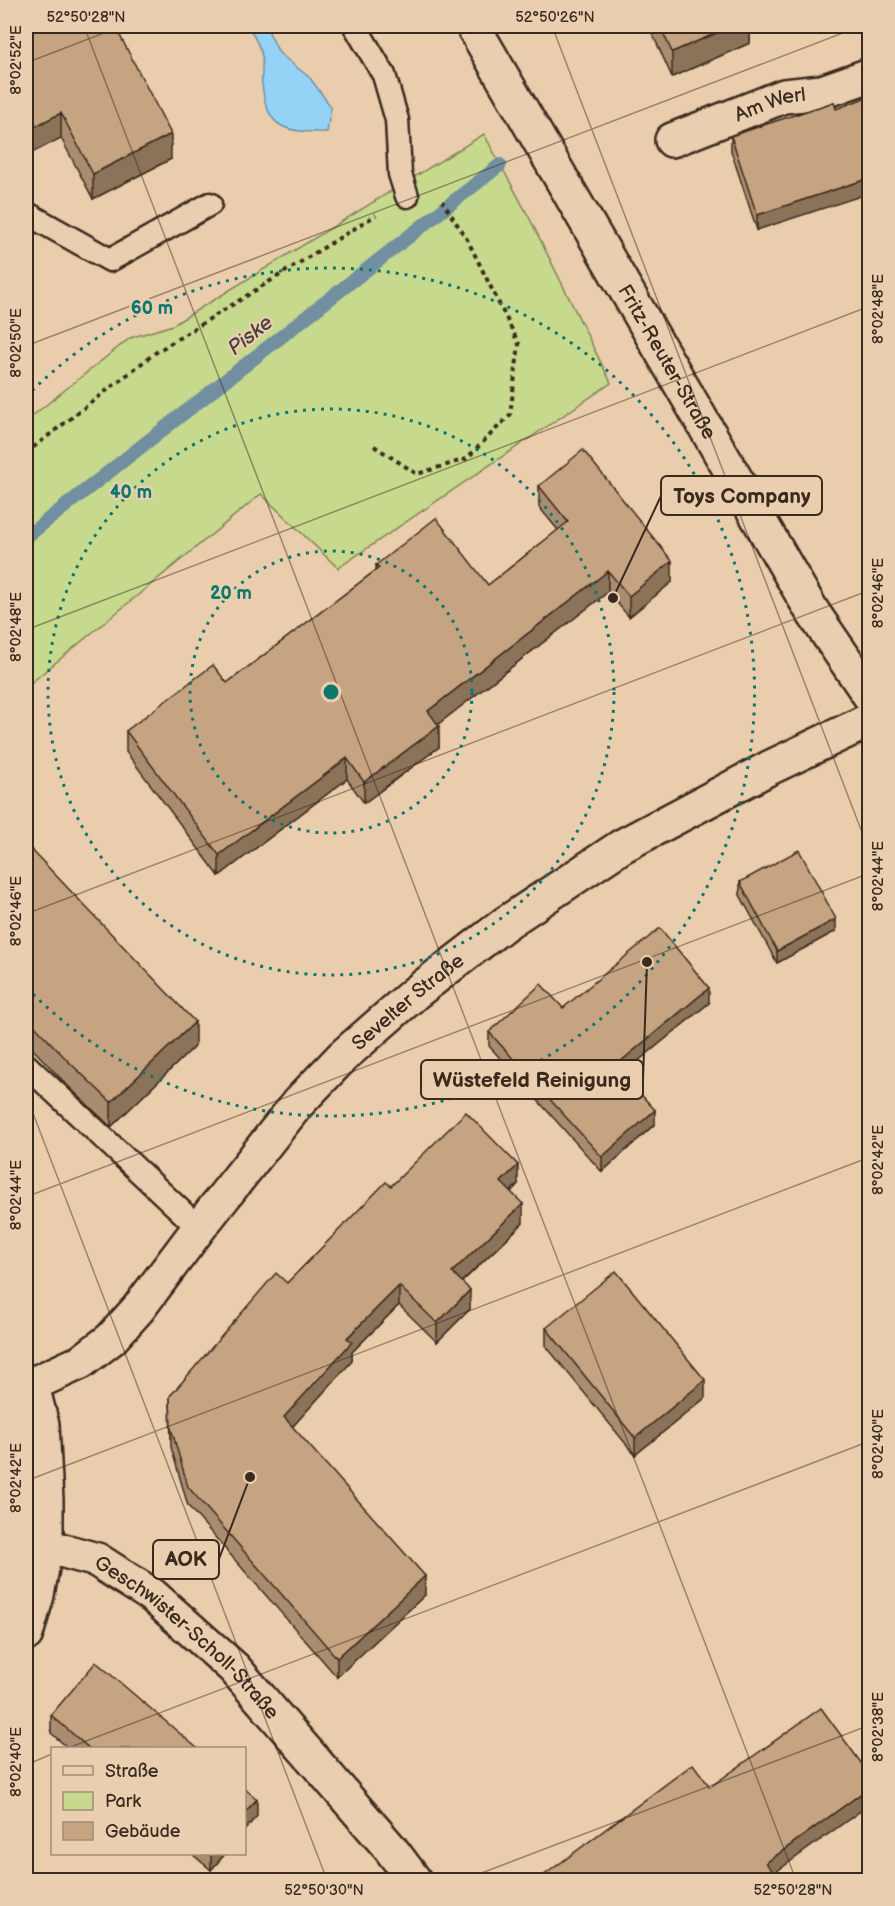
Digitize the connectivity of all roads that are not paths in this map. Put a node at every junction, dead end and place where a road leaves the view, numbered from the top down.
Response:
1 (355, 26) edge
2 (473, 26) edge
3 (870, 75) edge
4 (672, 140) dead end
5 (407, 196) road end
6 (210, 204) dead end
7 (26, 213) edge
8 (870, 696) edge
9 (870, 720) edge
10 (26, 1065) edge
11 (199, 1228) junction
12 (29, 1386) edge
13 (46, 1546) junction
14 (26, 1634) edge
15 (414, 1881) edge

1 - 5 lane
2 - 8 street, Fritz-Reuter-Straße
3 - 4 street, Am Werl
6 - 7 lane
9 - 11 street, Sevelter Straße
10 - 11 lane
11 - 12 street, Sevelter Straße
12 - 13 street
13 - 14 street
13 - 15 street, Geschwister-Scholl-Straße

